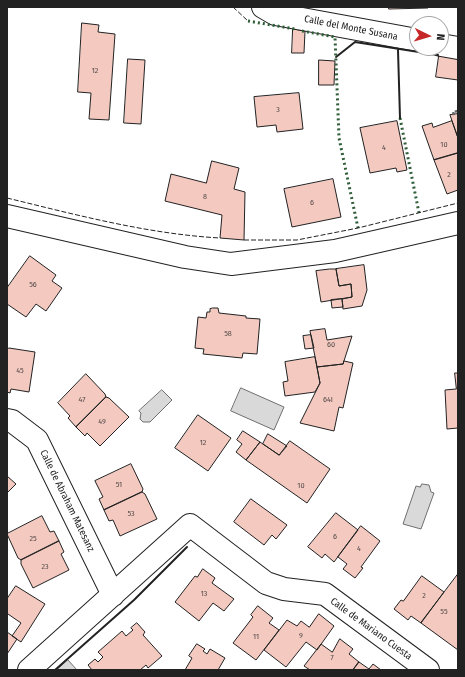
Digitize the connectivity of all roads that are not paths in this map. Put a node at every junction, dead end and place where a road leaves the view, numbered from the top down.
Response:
1 (264, 7) edge
2 (409, 39) edge
3 (7, 216) edge
4 (458, 223) edge
5 (7, 420) edge
6 (113, 595) junction
7 (29, 670) edge
8 (428, 670) edge

1 - 2 street, Calle del Monte Susana
3 - 4 street
5 - 6 street, Calle de Abraham Matesanz
6 - 7 street
6 - 8 street, Calle de Mariano Cuesta

